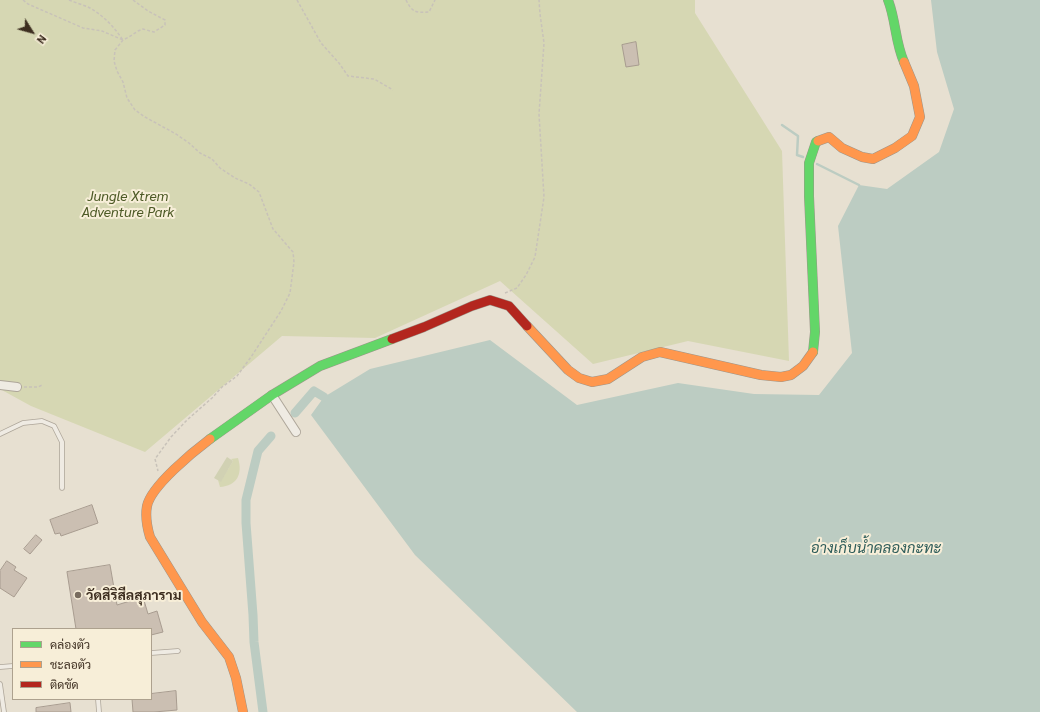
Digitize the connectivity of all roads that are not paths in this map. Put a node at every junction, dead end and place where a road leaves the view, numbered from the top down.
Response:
1 (888, 0) edge
2 (0, 385) edge
3 (17, 387) road end
4 (272, 395) junction
5 (296, 432) dead end
6 (0, 434) edge
7 (62, 488) dead end
8 (178, 651) dead end
9 (152, 653) edge
10 (12, 666) edge
11 (0, 668) edge
12 (0, 684) edge
13 (98, 700) edge
14 (4, 712) edge
15 (99, 712) edge
16 (243, 712) edge

1 - 4 street
2 - 3 street
4 - 5 street
4 - 16 street
6 - 7 lane
8 - 9 lane
10 - 11 lane
12 - 14 lane
13 - 15 lane

